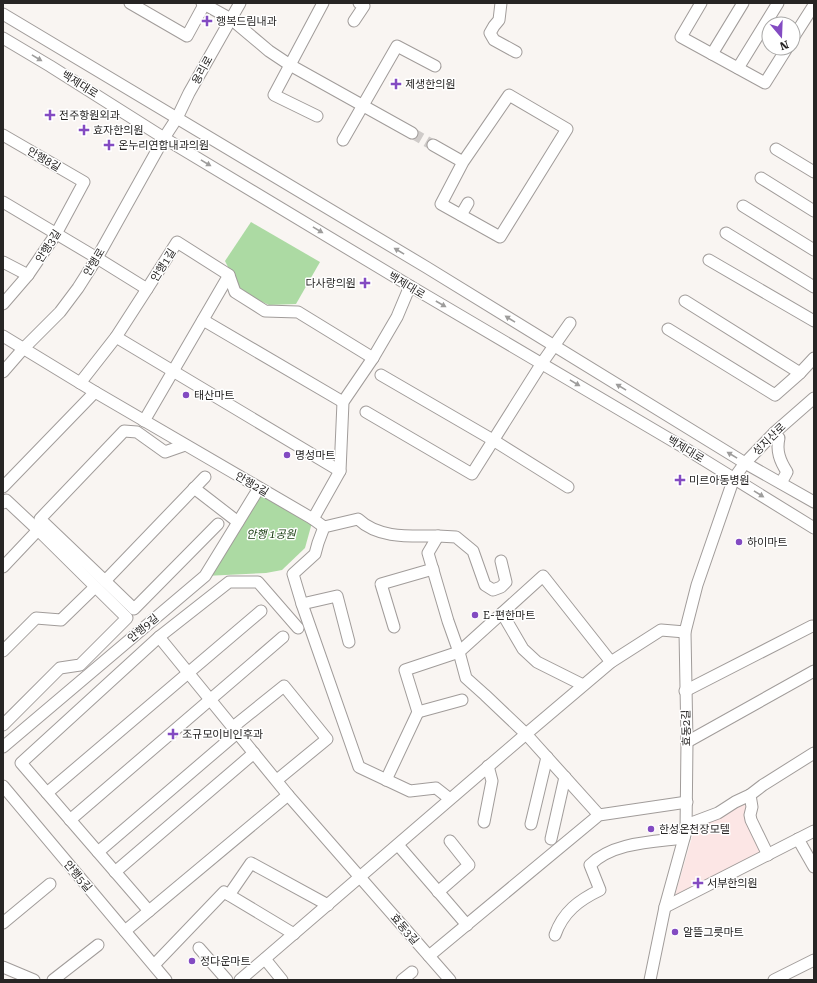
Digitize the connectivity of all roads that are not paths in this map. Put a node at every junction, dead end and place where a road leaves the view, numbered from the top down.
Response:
1 (130, 3) edge
2 (240, 3) edge
3 (323, 3) edge
4 (359, 3) edge
5 (501, 3) edge
6 (701, 3) edge
7 (743, 3) edge
8 (778, 3) edge
9 (204, 4) edge
10 (814, 5) edge
11 (3, 14) edge
12 (231, 19) junction
13 (354, 21) dead end
14 (801, 25) edge
15 (4, 40) edge
16 (516, 52) dead end
17 (712, 54) junction
18 (782, 56) edge
19 (290, 66) junction
20 (435, 66) dead end
21 (738, 68) junction
22 (363, 105) junction
23 (317, 116) dead end
24 (177, 118) junction
25 (412, 133) tunnel mouth
26 (3, 135) edge
27 (164, 138) junction
28 (343, 140) dead end
29 (433, 145) tunnel mouth
30 (776, 149) dead end
31 (463, 162) junction
32 (814, 172) edge
33 (760, 178) dead end
34 (84, 182) joint
35 (3, 202) edge
36 (468, 203) dead end
37 (743, 206) dead end
38 (814, 211) edge
39 (461, 215) junction
40 (726, 233) dead end
41 (56, 234) junction
42 (814, 250) edge
43 (97, 258) junction
44 (709, 260) dead end
45 (3, 262) edge
46 (28, 275) junction
47 (229, 276) junction
48 (410, 286) junction
49 (814, 287) edge
50 (148, 289) junction
51 (685, 301) dead end
52 (3, 304) edge
53 (203, 320) junction
54 (814, 321) edge
55 (570, 323) dead end
56 (668, 329) dead end
57 (3, 336) edge
58 (116, 337) junction
59 (554, 346) junction
60 (23, 349) junction
61 (373, 358) junction
62 (814, 358) edge
63 (542, 363) junction
64 (173, 371) junction
65 (3, 372) edge
66 (800, 373) junction
67 (381, 375) dead end
68 (80, 383) junction
69 (95, 392) junction
70 (343, 402) junction
71 (812, 404) edge
72 (366, 412) dead end
73 (144, 421) junction
74 (774, 433) junction
75 (493, 440) junction
76 (185, 444) junction
77 (745, 463) junction
78 (340, 471) junction
79 (205, 477) dead end
80 (734, 478) junction
81 (781, 483) junction
82 (3, 487) edge
83 (568, 487) dead end
84 (194, 488) junction
85 (259, 488) junction
86 (814, 502) edge
87 (3, 503) edge
88 (313, 519) junction
89 (238, 522) junction
90 (218, 524) dead end
91 (324, 527) junction
92 (814, 528) edge
93 (38, 530) junction
94 (438, 536) junction
95 (501, 561) dead end
96 (3, 567) edge
97 (433, 569) junction
98 (105, 580) junction
99 (95, 587) junction
100 (302, 604) junction
101 (261, 611) dead end
102 (502, 613) junction
103 (812, 626) dead end
104 (394, 627) dead end
105 (298, 628) dead end
106 (685, 632) junction
107 (159, 637) junction
108 (283, 638) dead end
109 (349, 642) dead end
110 (3, 651) edge
111 (459, 652) junction
112 (611, 662) junction
113 (814, 671) edge
114 (188, 673) junction
115 (583, 685) junction
116 (685, 691) junction
117 (210, 700) junction
118 (462, 700) dead end
119 (418, 712) junction
120 (3, 725) edge
121 (235, 730) junction
122 (526, 734) junction
123 (687, 742) junction
124 (3, 747) edge
125 (254, 753) junction
126 (814, 753) edge
127 (547, 757) junction
128 (488, 766) junction
129 (565, 777) junction
130 (277, 780) junction
131 (386, 780) junction
132 (3, 786) edge
133 (47, 793) junction
134 (288, 795) junction
135 (750, 795) junction
136 (450, 799) junction
137 (687, 802) junction
138 (599, 815) junction
139 (70, 820) junction
140 (484, 822) dead end
141 (531, 824) dead end
142 (686, 825) junction
143 (814, 831) edge
144 (684, 838) junction
145 (550, 839) dead end
146 (798, 840) junction
147 (450, 841) dead end
148 (398, 845) junction
149 (98, 852) junction
150 (768, 855) junction
151 (814, 867) edge
152 (115, 872) junction
153 (360, 877) junction
154 (50, 884) dead end
155 (438, 892) junction
156 (229, 895) junction
157 (328, 905) junction
158 (665, 908) junction
159 (149, 911) junction
160 (3, 923) edge
161 (467, 925) junction
162 (125, 931) junction
163 (294, 934) junction
164 (556, 935) dead end
165 (98, 945) dead end
166 (199, 948) dead end
167 (429, 956) junction
168 (265, 959) junction
169 (814, 960) edge
170 (154, 966) junction
171 (3, 967) edge
172 (412, 972) dead end
173 (34, 980) edge
174 (53, 980) edge
175 (166, 980) edge
176 (227, 980) edge
177 (240, 980) edge
178 (282, 980) edge
179 (402, 980) edge
180 (450, 980) edge
181 (650, 980) edge
182 (774, 980) edge

1 - 9 street
2 - 12 street, 용리로
3 - 19 street
4 - 13 street
5 - 16 street
6 - 17 street
7 - 17 street
8 - 21 street
9 - 12 street
10 - 14 street
11 - 24 street, 백제대로
12 - 19 street
12 - 24 street, 용리로
15 -> 27 street, 백제대로
17 - 21 street
18 - 21 street
19 - 22 street
19 - 23 street
20 - 22 street
22 - 25 street
22 - 28 street
24 - 27 street, 용리로
59 -> 24 street, 백제대로
26 - 34 street, 안행8길
27 - 43 street, 안행로
27 -> 48 street, 백제대로
29 - 31 street
30 - 32 street
31 - 39 street
31 - 39 street
33 - 38 street
34 - 41 street, 안행3길
35 - 41 street
36 - 39 street
37 - 42 street
40 - 49 street
41 - 43 street, 안행1길
41 - 46 street, 안행3길
43 - 50 street, 안행1길
43 - 60 street, 안행로
44 - 54 street
45 - 46 street
46 - 52 street, 안행3길
47 - 50 street, 안행1길
47 - 53 street
47 - 61 street
48 - 61 street
48 -> 63 street, 백제대로
50 - 58 street
51 - 66 street
53 - 64 street
53 - 70 street
55 - 59 street
56 - 66 street
57 - 60 street
58 - 64 street
58 - 68 street
59 - 63 street
77 -> 59 street, 백제대로
60 - 65 street, 안행로
60 - 68 street, 안행2길
61 - 70 street
62 - 66 street
63 - 75 street
63 -> 80 street, 백제대로
64 - 73 street
64 - 78 street
67 - 75 street
68 - 69 street, 안행2길
69 - 73 street, 안행2길
69 - 82 street
70 - 78 street
71 - 74 street, 성지산로
72 - 75 street
73 - 76 street, 안행2길
74 - 77 street, 성지산로
74 - 81 street
75 - 83 street
76 - 85 street, 안행2길
76 - 98 street
77 - 80 street, 성지산로
77 - 81 street, 백제대로
78 - 88 street
79 - 84 street
80 -> 92 street, 백제대로
80 - 106 street, 효동2길
81 - 86 street, 백제대로
84 - 89 street
84 - 98 street
85 - 88 street, 안행2길
85 - 89 street, 안행9길
87 - 93 street
88 - 91 street, 안행2길
89 - 124 street, 안행9길
90 - 98 street
91 - 94 street
91 - 100 street
93 - 96 street
93 - 99 street
94 - 95 street
94 - 97 street
97 - 104 street
97 - 111 street
99 - 110 street
99 - 120 street
100 - 109 street
100 - 131 street
101 - 114 street
102 - 111 street
102 - 112 street
102 - 115 street
103 - 116 street
105 - 107 street
106 - 112 street
106 - 116 street, 효동2길
107 - 114 street, 효동3길
107 - 133 street
108 - 117 street
111 - 119 street
111 - 122 street
112 - 115 street
113 - 123 street
114 - 117 street, 효동3길
114 - 133 street
115 - 122 street
116 - 123 street, 효동2길
117 - 121 street, 효동3길
117 - 139 street
118 - 119 street
119 - 131 street
121 - 125 street, 효동3길
121 - 130 street
121 - 149 street
122 - 127 street
122 - 128 street
123 - 137 street, 효동2길
125 - 130 street, 효동3길
125 - 152 street
126 - 135 street
127 - 129 street
127 - 141 street
128 - 136 street
128 - 140 street
129 - 138 street
129 - 145 street
130 - 134 street, 효동3길
131 - 136 street
132 - 162 street, 안행5길
133 - 139 street
134 - 153 street, 효동3길
134 - 159 street
135 - 142 street
135 - 150 street
136 - 148 street
137 - 138 street
137 - 142 street, 효동2길
138 - 161 street
139 - 149 street
142 - 144 street, 효동2길
143 - 146 street
144 - 158 street, 효동2길
144 - 164 street
146 - 150 street
146 - 151 street
147 - 155 street
148 - 153 street
148 - 155 street
149 - 152 street
150 - 158 street
152 - 159 street
153 - 157 street
153 - 167 street, 효동3길
154 - 160 street
155 - 161 street
156 - 157 street
156 - 163 street
156 - 170 street
157 - 163 street
158 - 181 street, 효동2길
159 - 162 street
161 - 167 street
162 - 170 street, 안행5길
163 - 168 street
165 - 174 street
166 - 176 street
167 - 180 street, 효동3길
168 - 177 street
168 - 178 street
169 - 182 street
170 - 175 street, 안행5길
171 - 173 street
172 - 179 street

